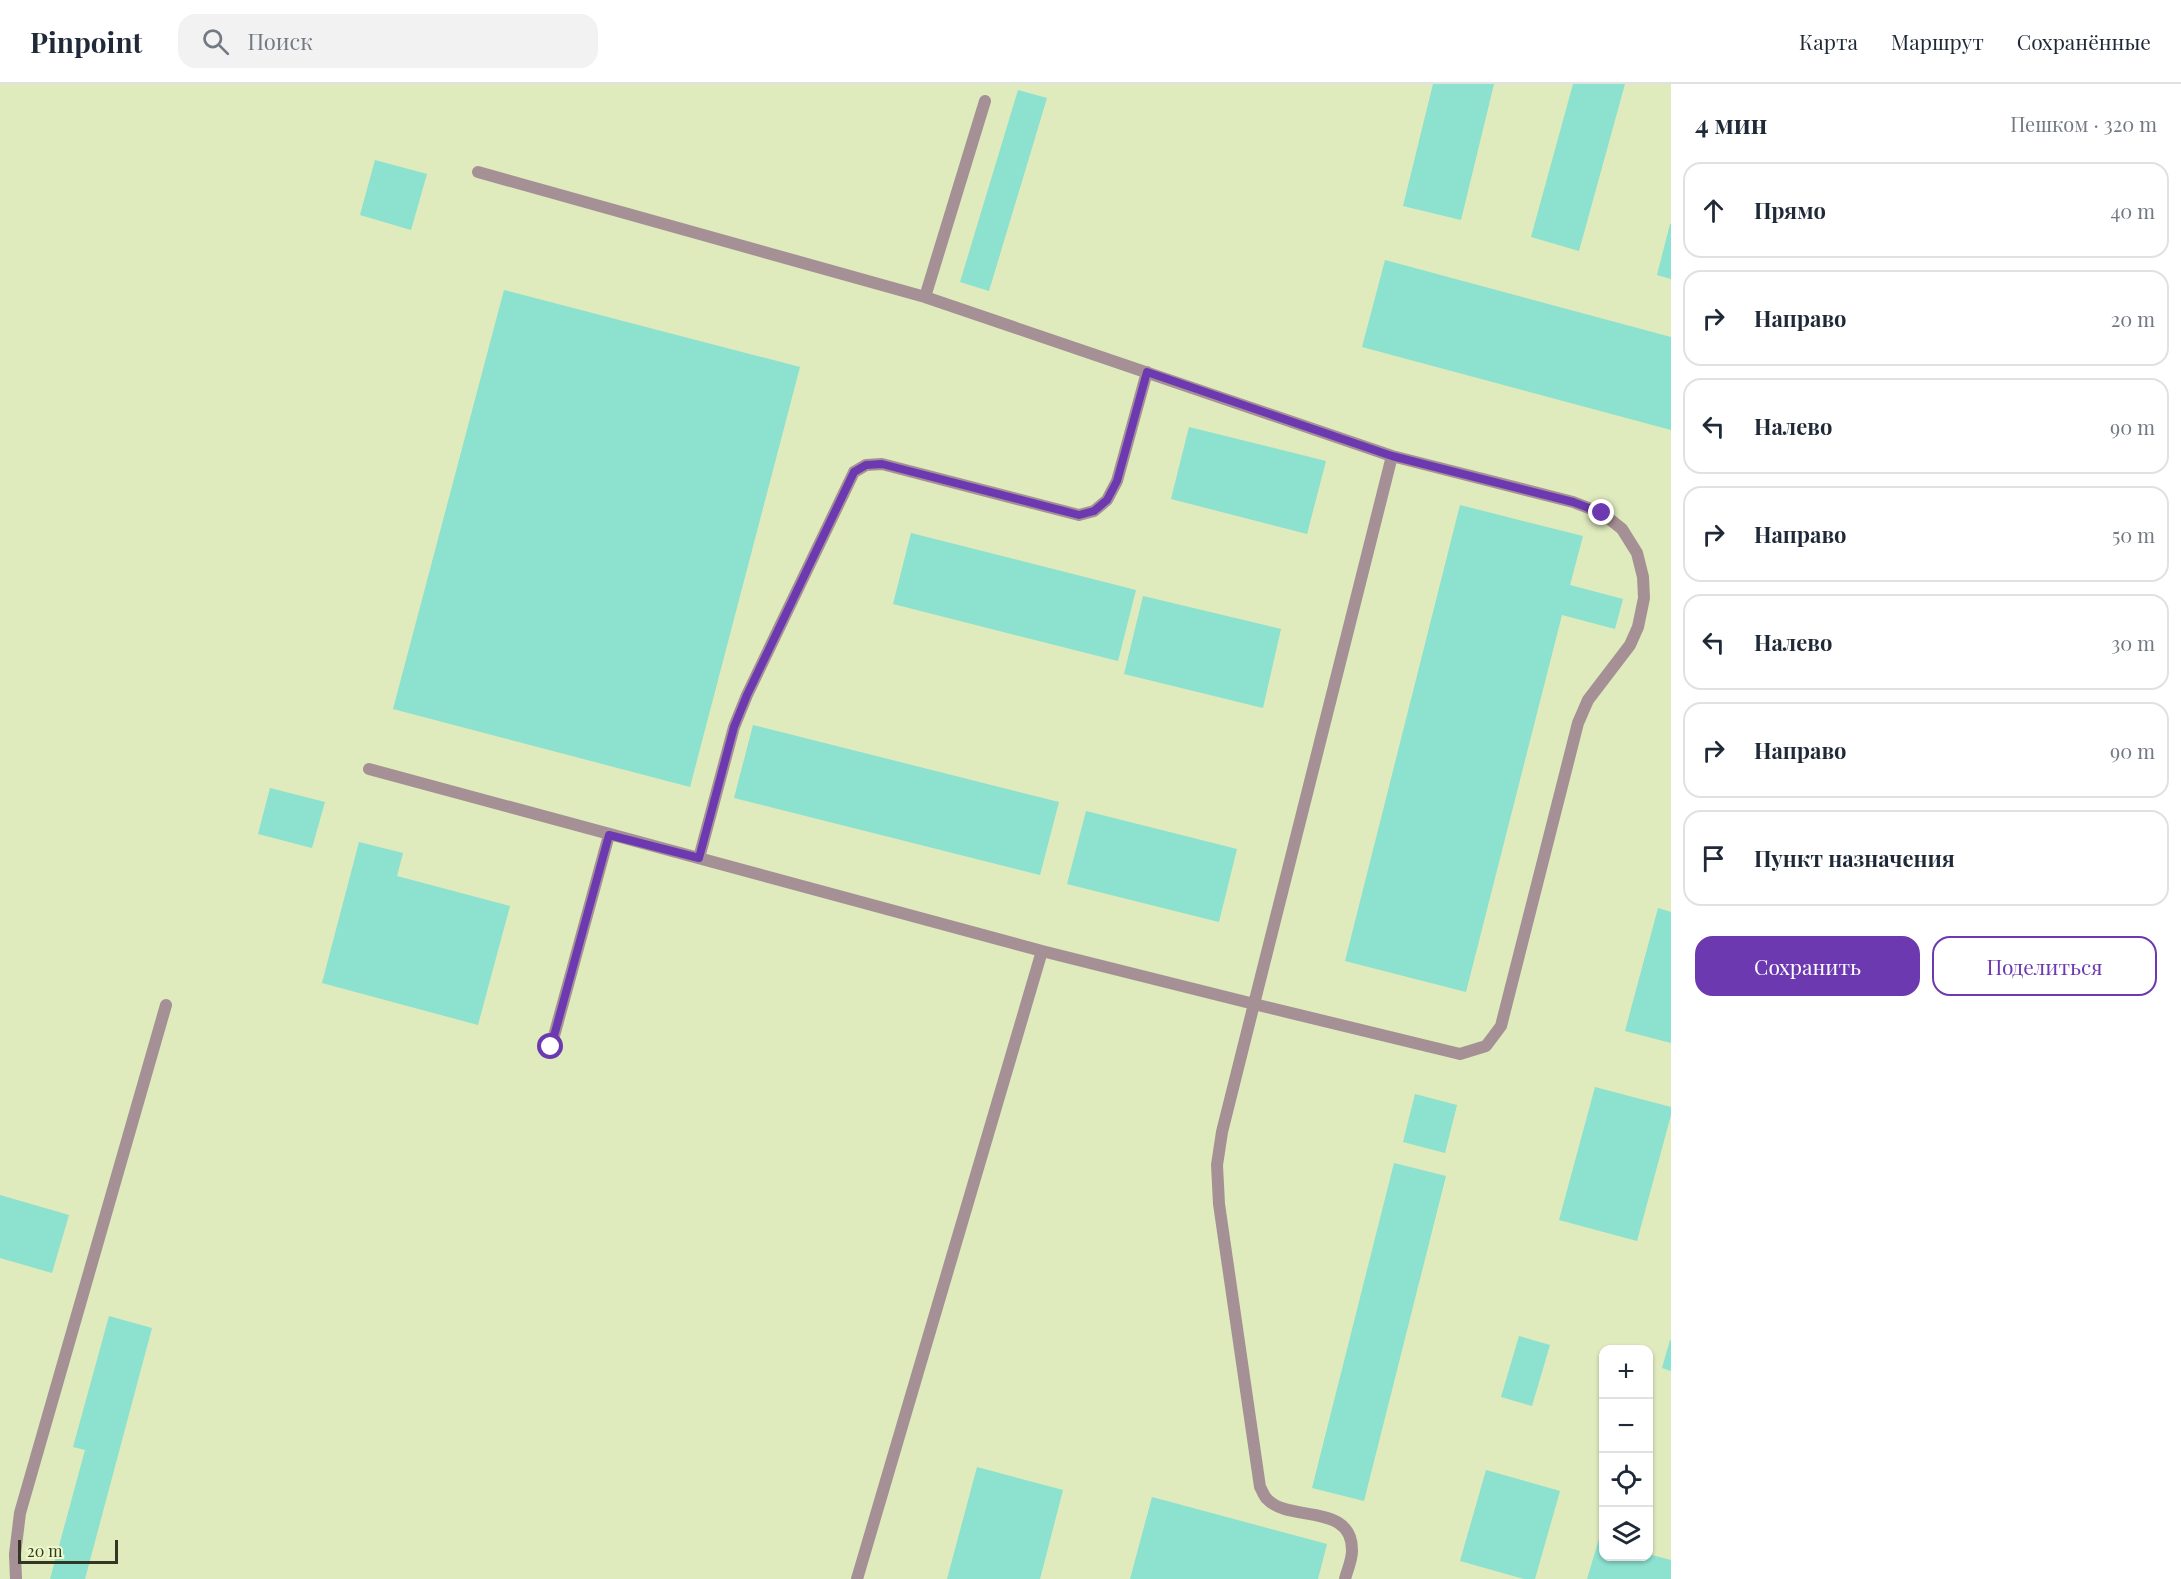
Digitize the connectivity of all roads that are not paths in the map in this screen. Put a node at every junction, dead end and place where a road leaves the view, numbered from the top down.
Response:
1 (985, 101) dead end
2 (478, 172) dead end
3 (925, 297) junction
4 (1147, 372) junction
5 (1392, 456) junction
6 (369, 769) dead end
7 (609, 835) junction
8 (699, 858) junction
9 (1042, 951) junction
10 (1254, 1004) junction
11 (166, 1005) dead end
12 (551, 1047) dead end
13 (16, 1579) edge
14 (856, 1579) edge
15 (1345, 1579) edge

1 - 3 lane
2 - 3 lane
3 - 4 lane
4 - 5 lane
4 - 8 lane
5 - 10 lane
5 - 10 lane
6 - 7 lane
7 - 8 lane
7 - 12 lane
8 - 9 lane
9 - 10 lane
9 - 14 lane
10 - 15 lane
11 - 13 lane

